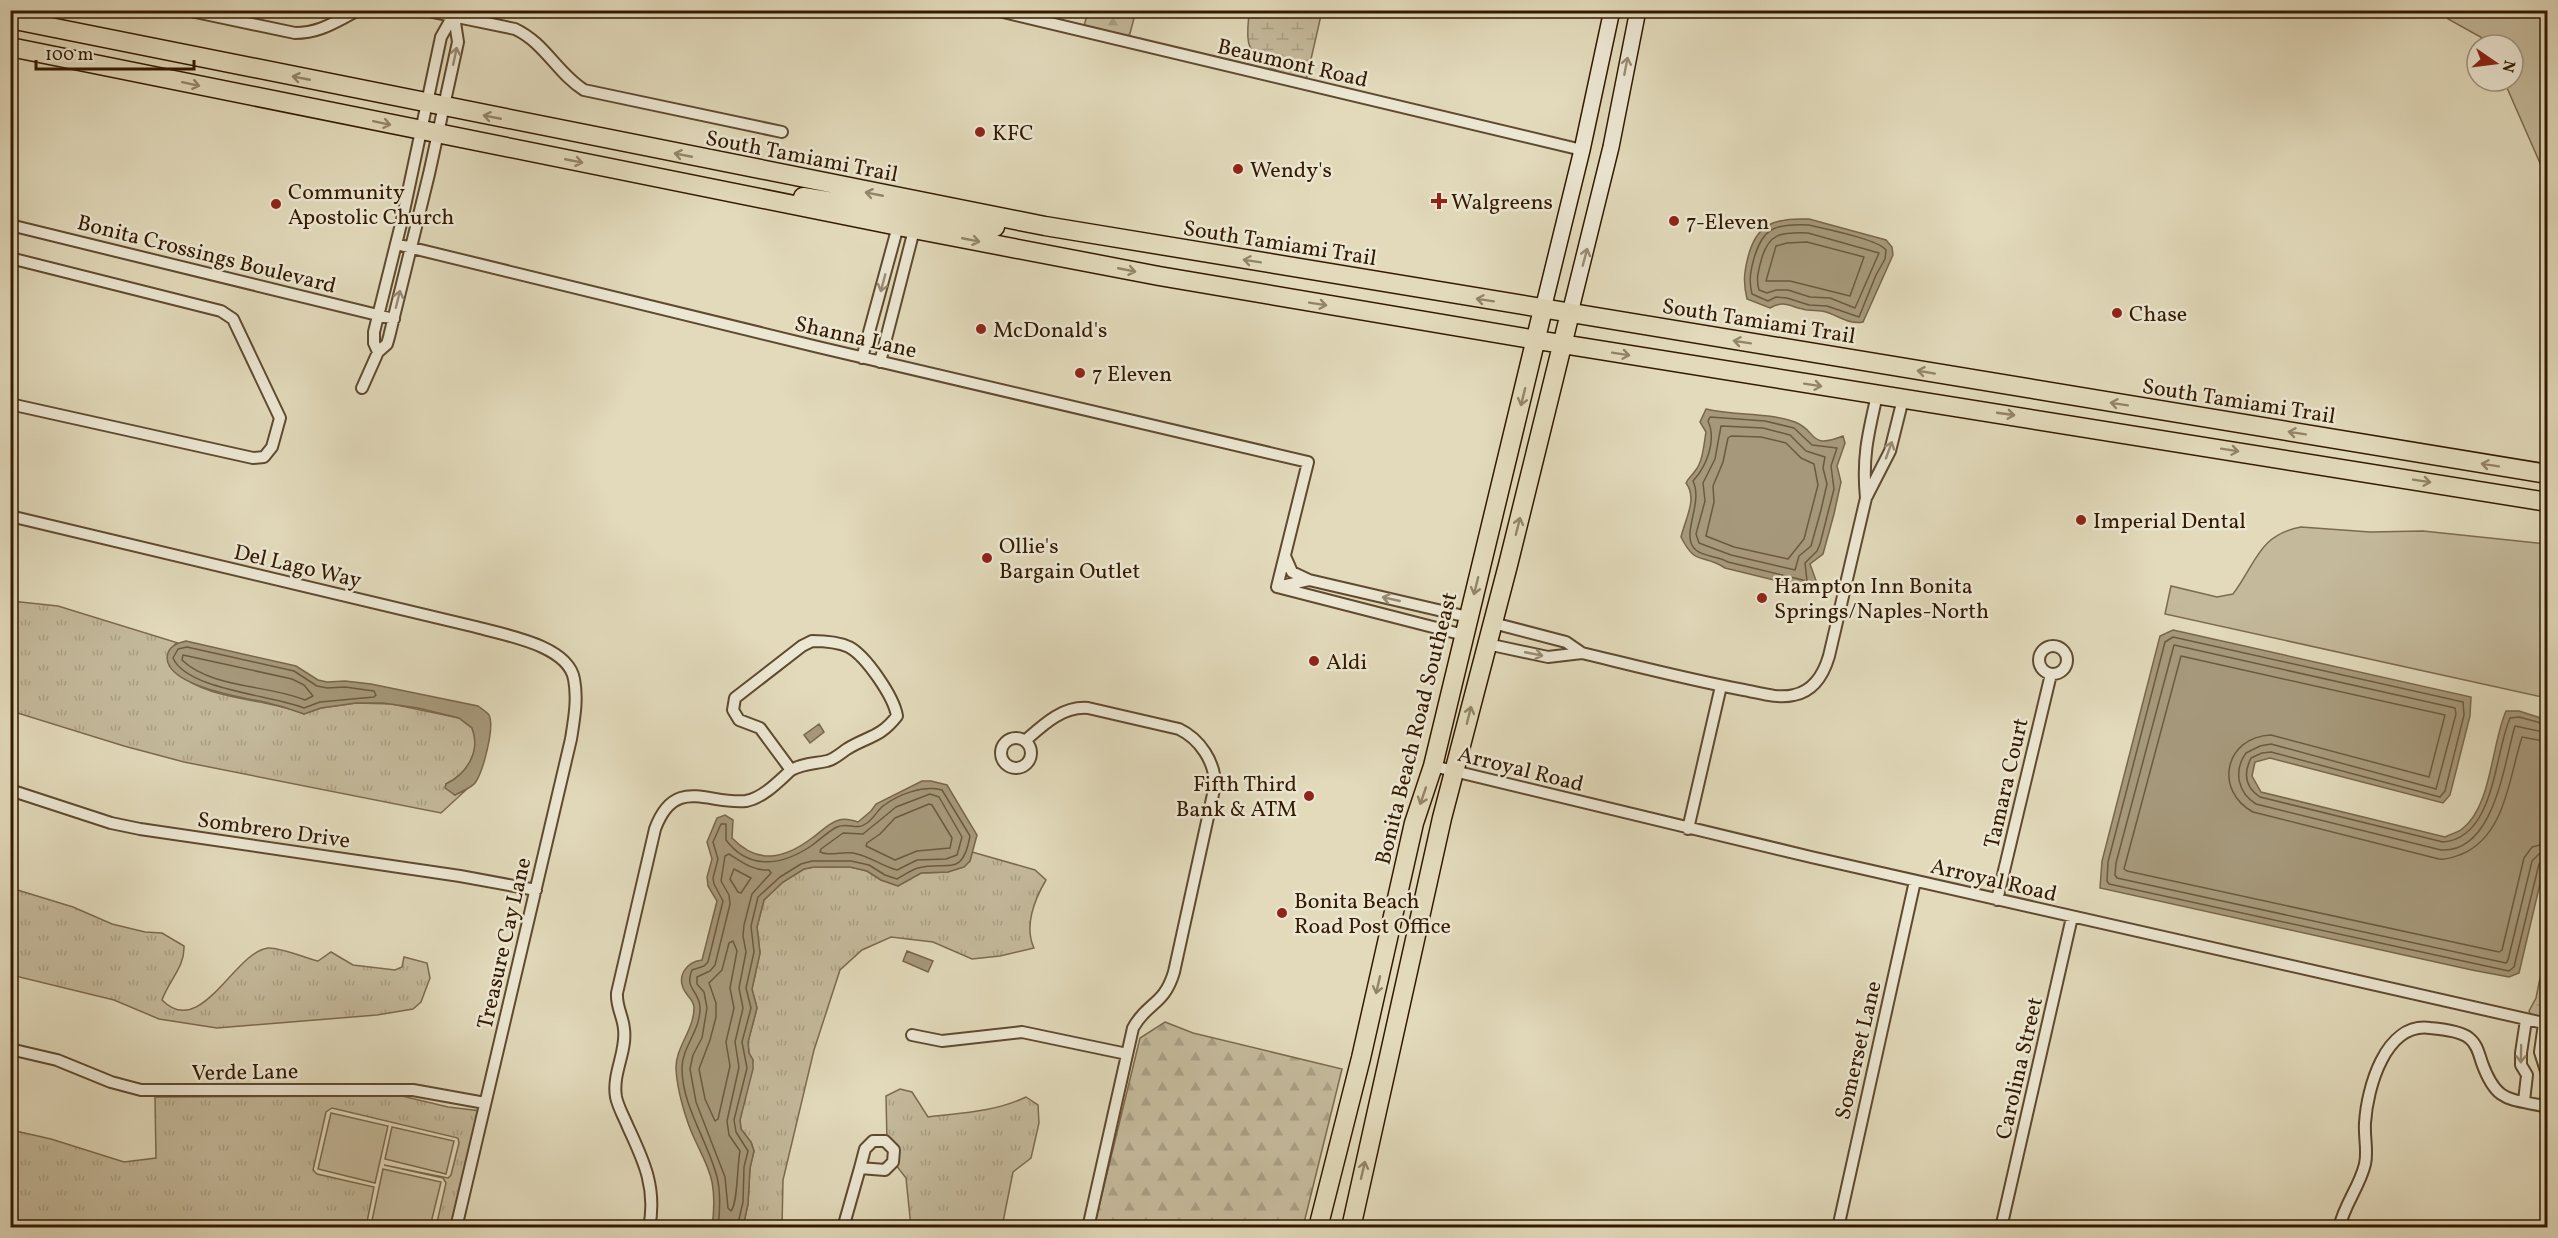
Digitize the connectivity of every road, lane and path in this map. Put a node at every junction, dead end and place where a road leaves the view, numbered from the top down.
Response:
1 (186, 10) edge
2 (359, 10) edge
3 (423, 10) edge
4 (995, 10) edge
5 (1612, 10) edge
6 (1638, 10) edge
7 (454, 14) edge
8 (10, 19) edge
9 (10, 24) edge
10 (33, 24) junction
11 (10, 47) edge
12 (436, 105) junction
13 (782, 132) dead end
14 (429, 133) junction
15 (1582, 150) junction
16 (745, 196) junction
17 (912, 202) junction
18 (10, 225) edge
19 (1045, 226) junction
20 (906, 228) junction
21 (396, 244) junction
22 (411, 248) junction
23 (10, 258) edge
24 (1543, 309) junction
25 (1570, 314) junction
26 (378, 316) junction
27 (394, 319) junction
28 (1537, 340) junction
29 (1563, 344) junction
30 (378, 352) junction
31 (862, 358) junction
32 (880, 362) junction
33 (362, 388) dead end
34 (1877, 395) junction
35 (1903, 399) junction
36 (10, 404) edge
37 (2547, 474) edge
38 (1866, 498) junction
39 (2547, 502) edge
40 (10, 516) edge
41 (1284, 556) junction
42 (1309, 580) junction
43 (1277, 587) junction
44 (1493, 623) junction
45 (1466, 626) junction
46 (1487, 644) junction
47 (1582, 653) junction
48 (569, 668) joint
49 (2050, 674) dead end
50 (1721, 686) junction
51 (1026, 740) dead end
52 (1433, 766) junction
53 (791, 770) junction
54 (1453, 771) junction
55 (10, 790) edge
56 (1688, 829) junction
57 (1915, 881) junction
58 (536, 890) junction
59 (1997, 900) junction
60 (2073, 917) junction
61 (2526, 1020) junction
62 (2546, 1024) edge
63 (912, 1035) dead end
64 (10, 1049) edge
65 (1127, 1054) junction
66 (2547, 1077) edge
67 (2547, 1090) edge
68 (1352, 1095) junction
69 (2524, 1101) junction
70 (485, 1103) junction
71 (2546, 1107) edge
72 (860, 1168) dead end
73 (456, 1227) edge
74 (649, 1227) edge
75 (843, 1227) edge
76 (1088, 1227) edge
77 (1318, 1227) edge
78 (1330, 1227) edge
79 (1351, 1227) edge
80 (1838, 1227) edge
81 (2001, 1227) edge
82 (2339, 1227) edge

1 - 2 street
3 - 7 street
4 - 15 street, Beaumont Road
5 - 15 main road
25 -> 6 main road
7 - 12 street
12 -> 7 street
7 - 13 street
8 - 10 main road, South Tamiami Trail
9 - 10 main road
12 -> 10 main road, South Tamiami Trail
11 -> 14 main road
12 - 14 street
12 - 14 street
17 -> 12 main road, South Tamiami Trail
14 -> 16 main road
14 - 21 street
14 - 22 street
15 - 24 main road
16 - 17 main road
16 - 20 main road
17 - 19 main road, South Tamiami Trail
18 - 26 street, Bonita Crossings Boulevard
19 - 20 main road
24 -> 19 main road, South Tamiami Trail
20 -> 28 main road
20 -> 31 street
20 - 32 street
21 - 22 street, Shanna Lane
21 - 26 street
27 -> 22 street
22 - 31 street, Shanna Lane
23 - 36 street
24 - 25 main road, South Tamiami Trail
24 - 28 main road, Bonita Beach Road Southeast
25 - 29 main road
37 -> 25 main road, South Tamiami Trail
26 - 27 street, Bonita Crossings Boulevard
26 - 30 street
27 - 30 street
28 - 29 main road
28 -> 45 main road, Bonita Beach Road Southeast
29 -> 34 main road
44 -> 29 main road
30 - 33 street
31 - 32 street, Shanna Lane
32 - 41 street, Shanna Lane
34 - 35 main road
34 - 38 street
38 -> 35 street
35 -> 39 main road
38 - 50 street
40 - 48 street, Del Lago Way
41 - 42 street
41 - 43 street
42 - 43 street
45 -> 42 street
43 - 45 street
44 - 46 main road
44 - 47 street
45 - 52 main road, Bonita Beach Road Southeast
46 -> 47 street
54 -> 46 main road
47 - 50 street
48 - 58 street, Treasure Cay Lane
49 - 59 street, Tamara Court
50 - 56 street
51 - 65 street
52 - 54 street, Arroyal Road
52 -> 68 main road, Bonita Beach Road Southeast
53 - 53 street
53 - 74 street
54 - 56 street, Arroyal Road
79 -> 54 main road
55 - 58 street, Sombrero Drive
56 - 57 street, Arroyal Road
57 - 59 street, Arroyal Road
57 - 80 street, Somerset Lane
58 - 70 street, Treasure Cay Lane
59 - 60 street, Arroyal Road
60 - 61 street, Arroyal Road
60 - 81 street, Carolina Street
61 - 62 street, Arroyal Road
61 -> 69 street
62 - 66 street
63 - 65 street
64 - 70 street, Verde Lane
65 - 76 street
67 - 71 street
68 - 77 main road, Bonita Beach Road Southeast
68 - 78 main road
69 - 71 street
69 - 82 street
70 - 73 street, Treasure Cay Lane
72 - 75 street

